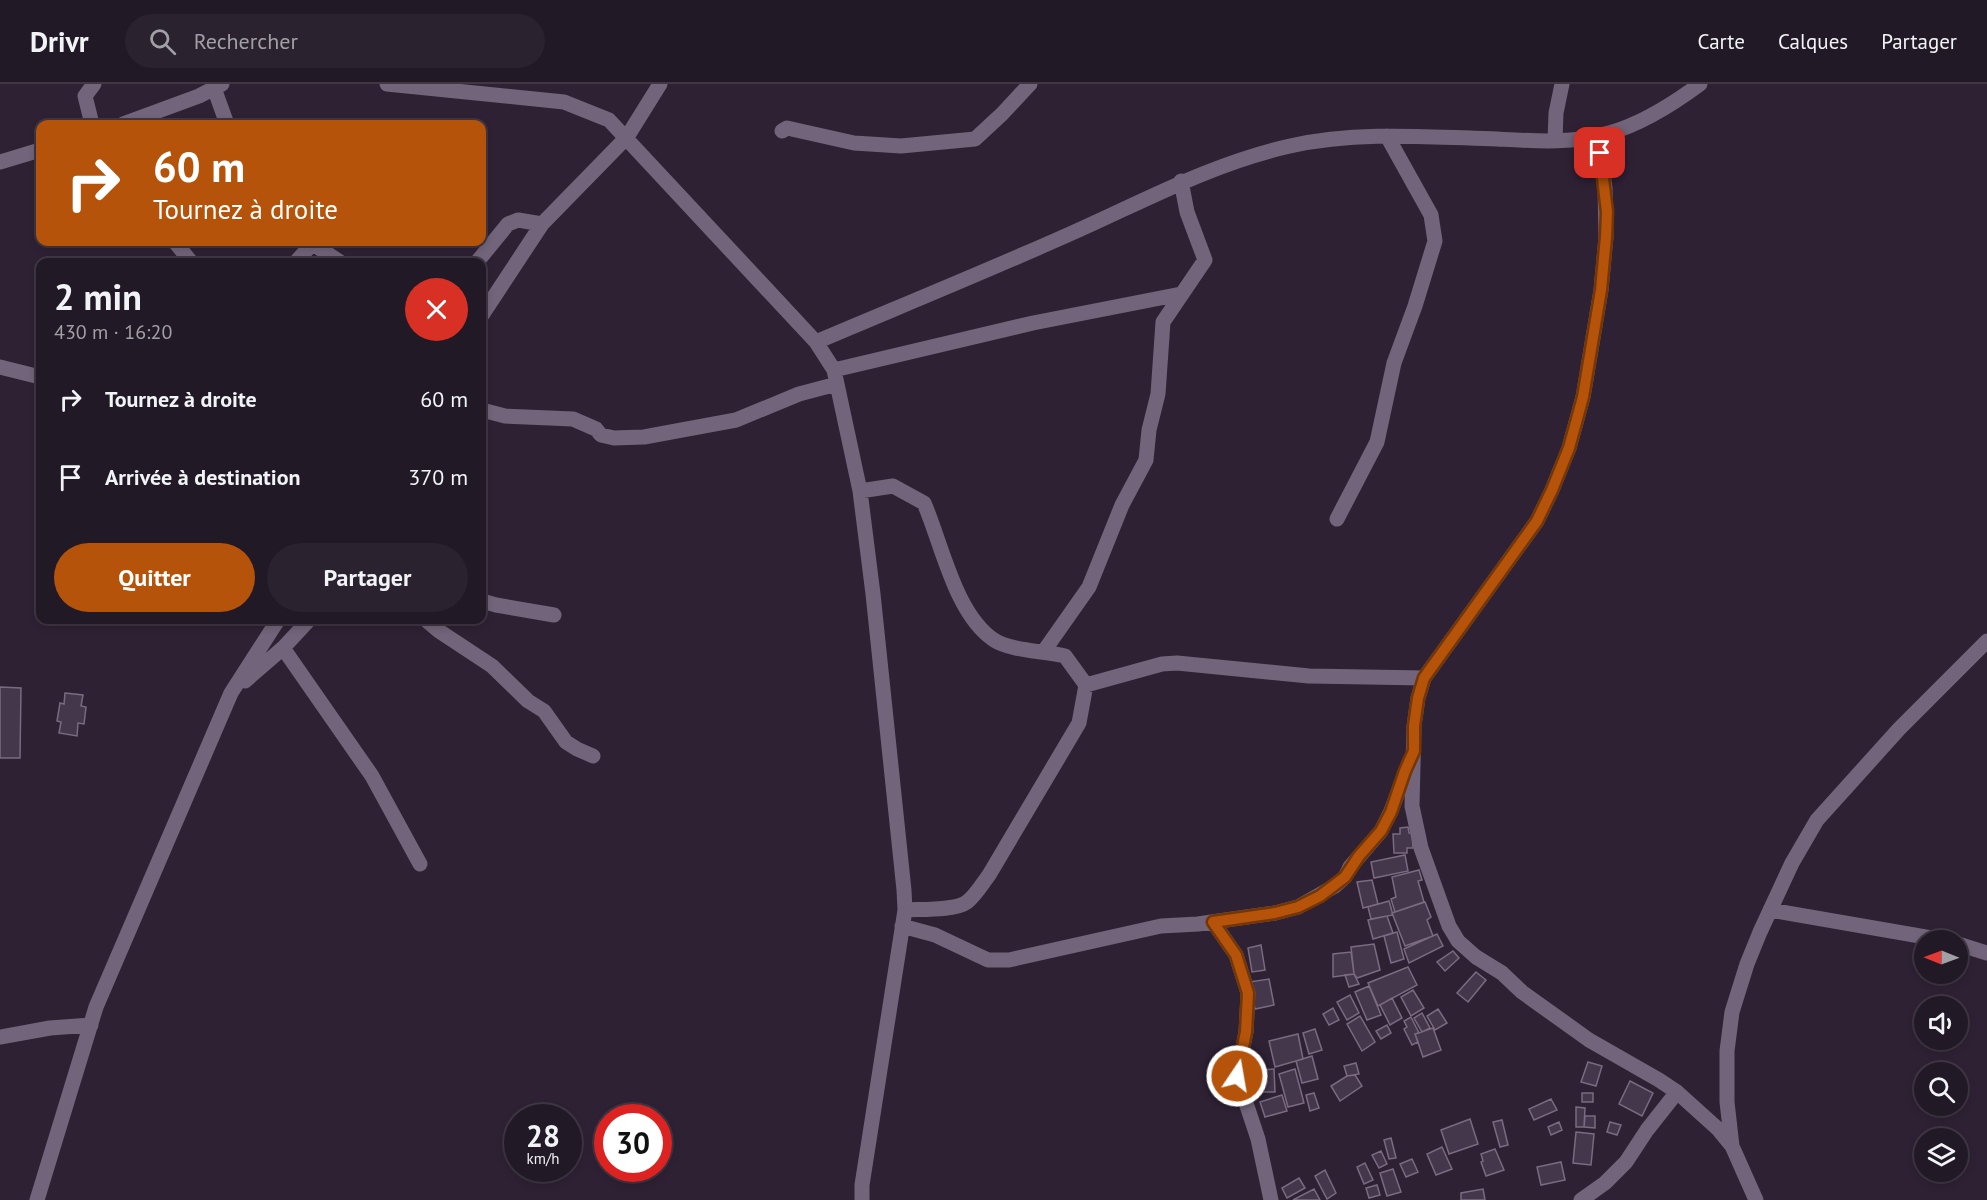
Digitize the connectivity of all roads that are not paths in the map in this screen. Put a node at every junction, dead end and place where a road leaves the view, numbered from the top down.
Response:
1 (94, 84) edge
2 (387, 84) edge
3 (660, 84) edge
4 (1030, 84) edge
5 (1562, 84) edge
6 (1700, 84) edge
7 (218, 86) edge
8 (91, 120) edge
9 (135, 120) edge
10 (226, 120) edge
11 (782, 131) dead end
12 (1387, 136) junction
13 (1598, 136) junction
14 (627, 137) junction
15 (1555, 141) junction
16 (36, 151) edge
17 (0, 162) edge
18 (1181, 182) junction
19 (542, 224) junction
20 (178, 246) edge
21 (309, 246) edge
22 (316, 246) edge
23 (188, 258) edge
24 (299, 258) edge
25 (334, 258) edge
26 (480, 258) edge
27 (1181, 294) junction
28 (486, 309) edge
29 (816, 342) junction
30 (0, 367) edge
31 (36, 376) edge
32 (835, 377) junction
33 (486, 411) edge
34 (860, 491) junction
35 (1337, 519) dead end
36 (486, 602) edge
37 (554, 615) dead end
38 (275, 624) edge
39 (305, 624) edge
40 (431, 624) edge
41 (1987, 641) edge
42 (283, 648) junction
43 (1044, 651) junction
44 (1424, 678) junction
45 (1086, 685) junction
46 (231, 693) junction
47 (1414, 751) junction
48 (593, 756) dead end
49 (420, 864) dead end
50 (905, 910) junction
51 (1770, 910) junction
52 (1213, 922) junction
53 (902, 926) junction
54 (1914, 935) edge
55 (1968, 947) edge
56 (1987, 953) edge
57 (91, 1025) junction
58 (0, 1037) edge
59 (1677, 1092) junction
60 (1732, 1146) junction
61 (37, 1200) edge
62 (861, 1200) edge
63 (1271, 1200) edge
64 (1581, 1200) edge
65 (1756, 1200) edge

1 - 8 street
2 - 14 street
3 - 14 street
4 - 11 street
5 - 15 street
6 - 13 street
7 - 9 street
7 - 10 street
12 - 15 street
12 - 18 street
12 - 35 street
13 - 15 street
13 - 44 street
14 - 19 street
14 - 29 street
16 - 17 street
18 - 27 street
18 - 29 street
19 - 26 street
19 - 28 street
20 - 23 street
21 - 24 street
22 - 25 street
27 - 32 street
27 - 43 street
29 - 32 street
30 - 31 street
32 - 33 street
32 - 34 street
34 - 43 street
34 - 50 street
36 - 37 street
38 - 46 street
39 - 42 street
40 - 48 street
41 - 51 street
42 - 46 street
42 - 49 street
43 - 45 street
44 - 45 street
44 - 47 street
45 - 50 street
46 - 57 street
47 - 52 street
47 - 59 street
50 - 53 street
51 - 54 street
51 - 60 street
52 - 53 street
52 - 63 street
53 - 62 street
55 - 56 street
57 - 58 street
57 - 61 street
59 - 60 street
59 - 64 street
60 - 65 street

